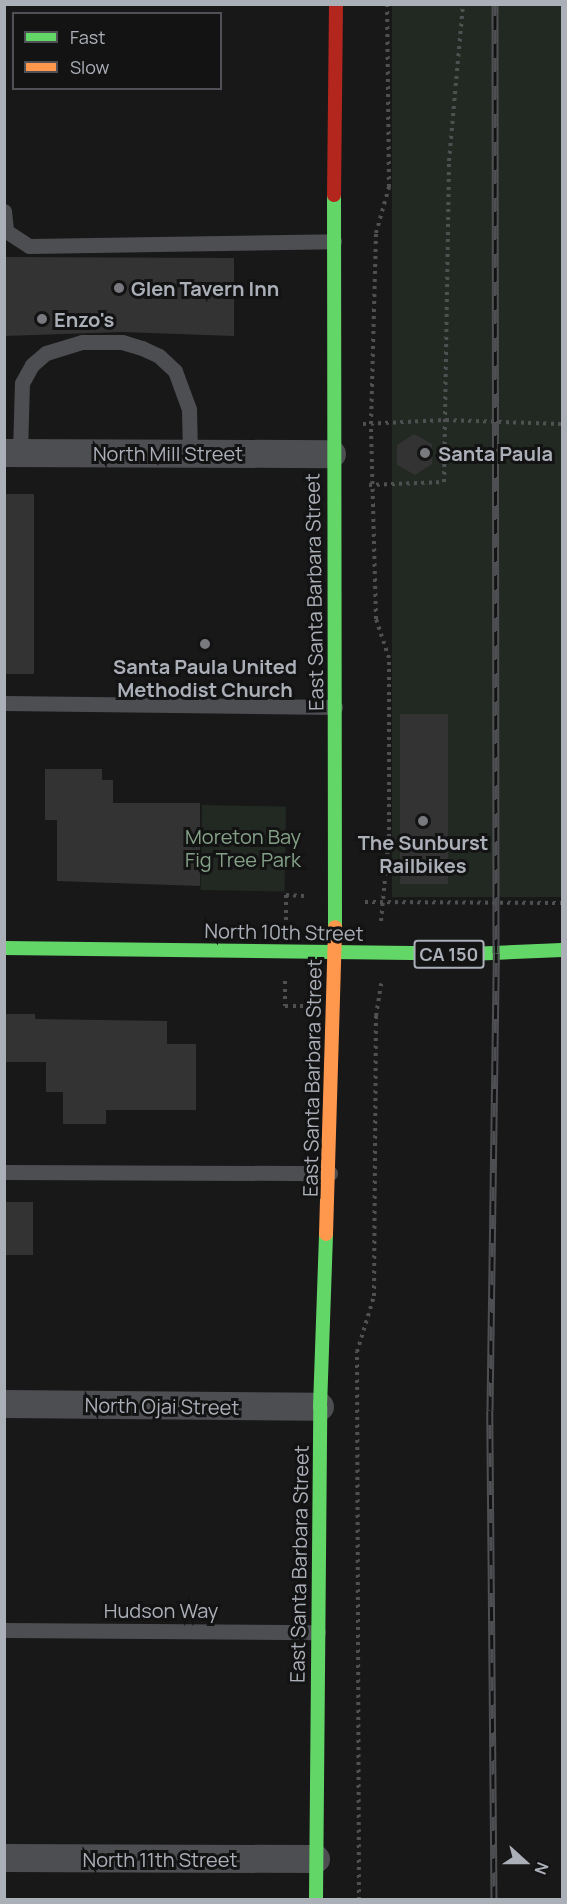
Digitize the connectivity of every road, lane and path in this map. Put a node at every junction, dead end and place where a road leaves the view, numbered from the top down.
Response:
1 (336, 4) edge
2 (387, 4) edge
3 (463, 4) edge
4 (4, 211) edge
5 (333, 241) junction
6 (446, 420) junction
7 (562, 423) edge
8 (371, 424) junction
9 (12, 453) edge
10 (190, 453) junction
11 (332, 454) junction
12 (371, 485) junction
13 (4, 703) edge
14 (335, 707) junction
15 (382, 903) junction
16 (562, 903) edge
17 (381, 917) dead end
18 (4, 948) edge
19 (562, 950) edge
20 (335, 953) junction
21 (380, 990) dead end
22 (4, 1172) edge
23 (330, 1173) junction
24 (4, 1404) edge
25 (320, 1407) junction
26 (4, 1630) edge
27 (318, 1632) junction
28 (4, 1858) edge
29 (316, 1860) junction
30 (316, 1899) edge
31 (359, 1899) edge

1 - 5 street, East Santa Barbara Street
2 - 8 path
3 - 6 path
4 - 5 lane
5 - 11 street, East Santa Barbara Street
6 - 7 path
6 - 8 path
6 - 12 path
8 - 12 path
9 - 10 street, North Mill Street
9 - 10 lane
10 - 11 street, North Mill Street
11 - 14 street, East Santa Barbara Street
12 - 15 path
13 - 14 lane
14 - 20 street, East Santa Barbara Street
15 - 16 path
15 - 17 path
18 - 20 street, North 10th Street / CA 150
19 - 20 street, North 10th Street / CA 150
20 - 23 street, East Santa Barbara Street
21 - 31 path
22 - 23 lane
23 - 25 street, East Santa Barbara Street
24 - 25 street, North Ojai Street
25 - 27 street, East Santa Barbara Street
26 - 27 lane, Hudson Way
27 - 29 street, East Santa Barbara Street
28 - 29 street, North 11th Street
29 - 30 street, East Santa Barbara Street

